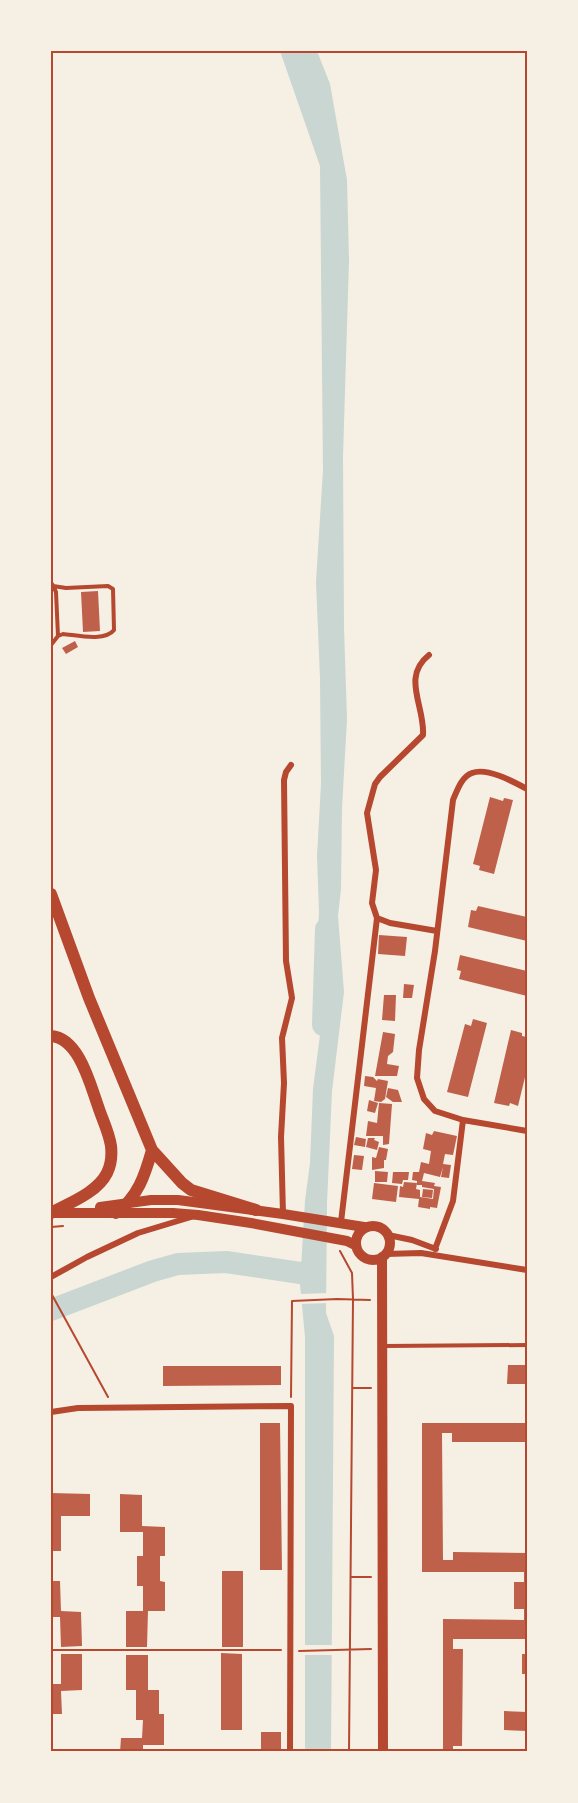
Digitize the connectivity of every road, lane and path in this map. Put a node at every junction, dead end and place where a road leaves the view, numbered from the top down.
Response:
1 (52, 585) edge
2 (58, 636) junction
3 (51, 645) edge
4 (429, 655) dead end
5 (291, 765) dead end
6 (527, 789) edge
7 (51, 894) edge
8 (377, 918) junction
9 (437, 931) junction
10 (51, 1036) edge
11 (463, 1120) junction
12 (527, 1131) edge
13 (152, 1150) junction
14 (129, 1202) junction
15 (256, 1210) junction
16 (75, 1212) junction
17 (51, 1213) edge
18 (116, 1213) junction
19 (283, 1214) junction
20 (198, 1215) junction
21 (346, 1223) junction
22 (364, 1227) junction
23 (388, 1235) junction
24 (347, 1245) junction
25 (435, 1249) junction
26 (384, 1256) junction
27 (447, 1256) junction
28 (366, 1259) junction
29 (527, 1270) edge
30 (51, 1277) edge
31 (382, 1281) junction
32 (51, 1293) edge
33 (353, 1299) junction
34 (383, 1301) junction
35 (527, 1345) edge
36 (383, 1346) junction
37 (383, 1387) junction
38 (353, 1388) junction
39 (291, 1406) junction
40 (113, 1408) junction
41 (51, 1412) edge
42 (351, 1577) junction
43 (383, 1577) junction
44 (383, 1649) junction
45 (51, 1650) edge
46 (289, 1650) junction
47 (350, 1650) junction
48 (299, 1651) dead end
49 (290, 1752) edge
50 (349, 1752) edge
51 (383, 1752) edge

1 - 2 lane
1 - 2 lane
2 - 3 lane
4 - 8 street
5 - 19 street
6 - 9 street
7 - 13 highway
8 - 9 street
8 - 21 street
9 - 11 street
10 - 17 highway
11 - 12 street
11 - 25 street
13 - 14 highway
13 - 15 highway
14 - 15 main road
14 - 16 main road
14 - 18 highway
15 - 19 main road
16 - 17 main road
16 - 18 main road
18 - 20 main road
19 - 21 main road
20 - 24 main road
20 - 30 street
21 - 22 main road
22 - 23 main road
22 - 24 main road
23 - 25 street
23 - 26 main road
24 - 28 main road
24 - 33 path
25 - 27 street
26 - 27 street
26 - 28 main road
26 - 31 main road
27 - 29 street
28 - 31 main road
31 - 34 main road
32 - 40 path
33 - 34 path
33 - 38 path
33 - 39 path
34 - 36 main road
35 - 36 lane
36 - 37 main road
37 - 38 path
37 - 43 main road
38 - 42 path
39 - 40 street
39 - 46 street
40 - 41 street
42 - 43 path
42 - 47 path
43 - 44 main road
44 - 47 path
44 - 51 main road
45 - 46 path
46 - 49 street
47 - 48 path
47 - 50 path

